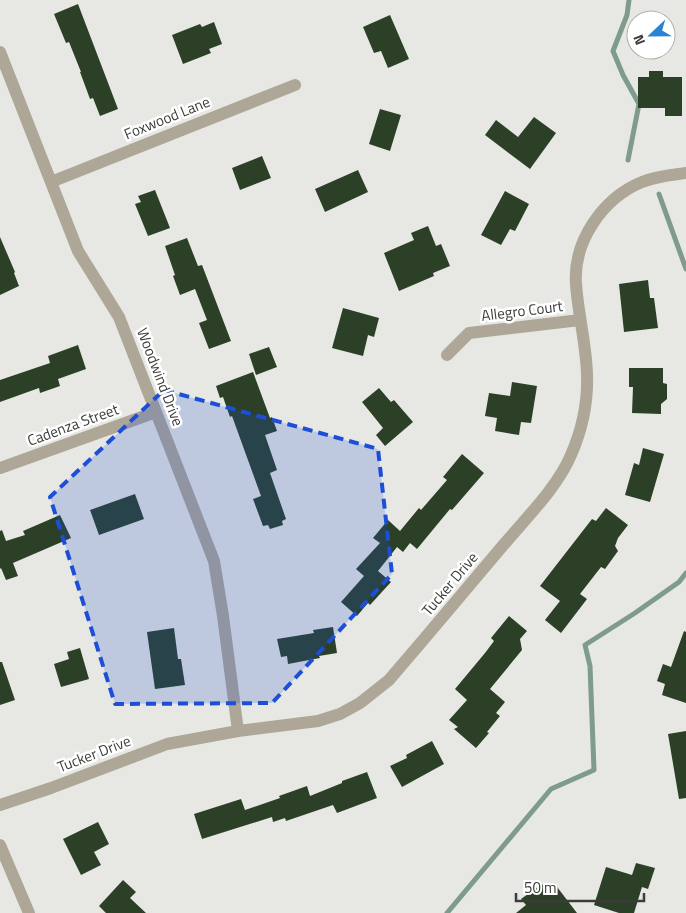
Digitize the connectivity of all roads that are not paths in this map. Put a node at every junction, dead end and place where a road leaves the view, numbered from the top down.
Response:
1 (0, 52) edge
2 (295, 85) dead end
3 (686, 173) edge
4 (51, 182) junction
5 (580, 320) junction
6 (447, 355) dead end
7 (156, 412) junction
8 (0, 468) edge
9 (238, 731) junction
10 (0, 805) edge
11 (0, 845) edge
12 (30, 913) edge

1 - 4 street, Woodwind Drive
2 - 4 street, Foxwood Lane
3 - 5 street, Tucker Drive
4 - 7 street, Woodwind Drive
5 - 6 street, Allegro Court
5 - 9 street, Tucker Drive
7 - 8 street, Cadenza Street
7 - 9 street, Woodwind Drive
9 - 10 street, Tucker Drive
11 - 12 street

